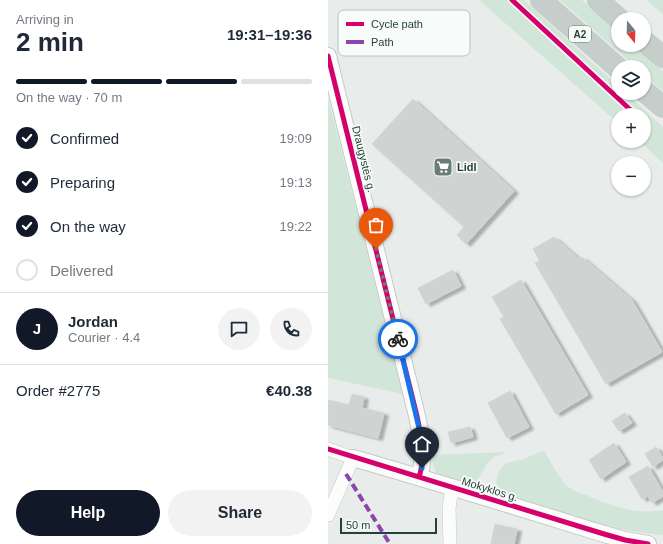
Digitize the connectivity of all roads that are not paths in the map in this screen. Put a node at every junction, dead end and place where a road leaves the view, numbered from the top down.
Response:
1 (542, 0) edge
2 (598, 0) edge
3 (611, 12) edge
4 (651, 32) edge
5 (663, 38) edge
6 (651, 47) edge
7 (328, 56) edge
8 (663, 57) edge
9 (611, 62) edge
10 (651, 97) edge
11 (663, 107) edge
12 (328, 449) edge
13 (353, 458) junction
14 (419, 477) junction
15 (452, 488) junction
16 (328, 515) edge
17 (450, 544) edge
18 (648, 544) edge

1 - 9 highway, A2
2 - 3 highway
4 - 5 highway
6 - 8 highway
7 - 14 street, Draugystės g.
10 - 11 highway
12 - 13 street, Mokyklos g.
13 - 14 street, Mokyklos g.
13 - 16 street
14 - 15 street, Mokyklos g.
15 - 17 street
15 - 18 street, Mokyklos g.

